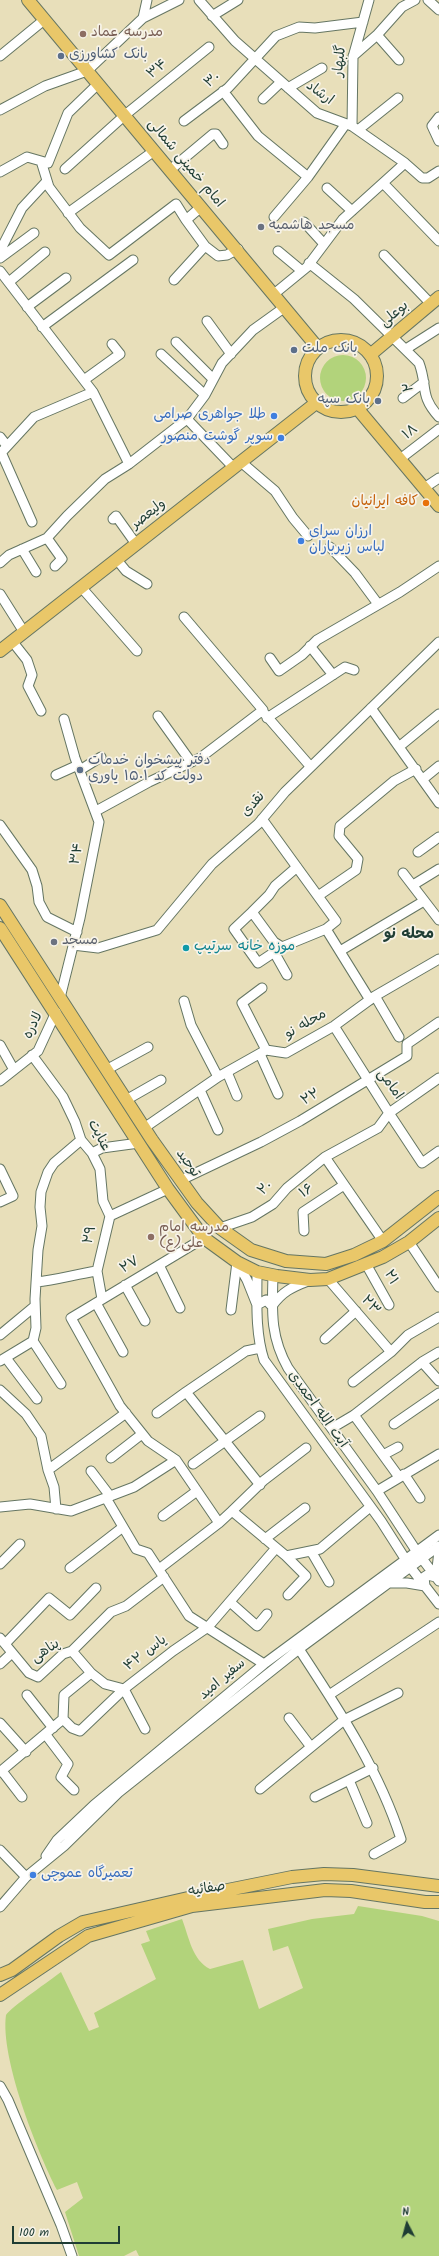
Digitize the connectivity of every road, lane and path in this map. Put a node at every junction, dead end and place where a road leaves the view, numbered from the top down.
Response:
1 (28, 0) edge
2 (147, 0) edge
3 (179, 0) edge
4 (199, 0) edge
5 (238, 0) edge
6 (369, 0) edge
7 (415, 0) edge
8 (428, 0) edge
9 (439, 10) edge
10 (212, 16) junction
11 (144, 18) junction
12 (44, 20) junction
13 (363, 22) junction
14 (377, 35) junction
15 (209, 47) dead end
16 (0, 56) edge
17 (353, 57) junction
18 (255, 59) junction
19 (399, 60) dead end
20 (322, 68) dead end
21 (87, 71) junction
22 (281, 82) junction
23 (98, 84) junction
24 (288, 88) junction
25 (223, 91) junction
26 (398, 98) dead end
27 (263, 99) dead end
28 (0, 110) edge
29 (125, 115) junction
30 (439, 117) edge
31 (184, 121) dead end
32 (352, 127) junction
33 (439, 141) edge
34 (224, 144) dead end
35 (154, 151) junction
36 (41, 161) junction
37 (405, 163) junction
38 (65, 169) dead end
39 (170, 170) junction
40 (439, 171) edge
41 (0, 172) edge
42 (308, 176) junction
43 (47, 181) junction
44 (383, 183) junction
45 (327, 188) dead end
46 (201, 207) junction
47 (352, 211) junction
48 (68, 213) junction
49 (274, 217) dead end
50 (186, 220) junction
51 (304, 222) dead end
52 (34, 232) dead end
53 (439, 241) edge
54 (324, 244) junction
55 (205, 246) junction
56 (238, 249) junction
57 (0, 251) edge
58 (278, 251) dead end
59 (45, 252) dead end
60 (384, 255) dead end
61 (0, 258) edge
62 (133, 260) dead end
63 (309, 263) junction
64 (0, 271) edge
65 (302, 271) junction
66 (66, 278) dead end
67 (174, 280) dead end
68 (9, 282) junction
69 (274, 294) junction
70 (435, 301) edge
71 (27, 306) junction
72 (285, 307) junction
73 (207, 320) dead end
74 (42, 326) junction
75 (439, 328) edge
76 (393, 336) junction
77 (176, 342) dead end
78 (112, 344) dead end
79 (318, 348) junction
80 (406, 349) junction
81 (161, 354) dead end
82 (231, 354) junction
83 (370, 355) junction
84 (213, 378) junction
85 (84, 380) junction
86 (424, 382) junction
87 (93, 392) junction
88 (205, 395) junction
89 (403, 398) dead end
90 (316, 403) junction
91 (357, 408) junction
92 (439, 417) edge
93 (187, 419) junction
94 (439, 429) edge
95 (0, 437) edge
96 (3, 451) edge
97 (400, 460) junction
98 (129, 464) junction
99 (237, 465) junction
100 (439, 478) edge
101 (424, 488) junction
102 (439, 506) edge
103 (113, 519) dead end
104 (32, 522) dead end
105 (308, 536) dead end
106 (47, 538) junction
107 (136, 544) junction
108 (330, 547) dead end
109 (22, 550) junction
110 (116, 560) junction
111 (0, 563) edge
112 (55, 566) dead end
113 (439, 566) edge
114 (36, 572) dead end
115 (147, 584) dead end
116 (81, 587) junction
117 (0, 594) edge
118 (378, 604) junction
119 (184, 617) dead end
120 (24, 632) junction
121 (12, 641) junction
122 (438, 645) edge
123 (310, 646) junction
124 (0, 651) edge
125 (137, 652) dead end
126 (270, 658) dead end
127 (354, 670) dead end
128 (333, 675) junction
129 (371, 708) junction
130 (41, 711) dead end
131 (265, 714) junction
132 (439, 714) edge
133 (158, 716) dead end
134 (64, 718) dead end
135 (400, 746) junction
136 (101, 757) dead end
137 (191, 762) junction
138 (310, 766) junction
139 (439, 766) edge
140 (79, 767) junction
141 (416, 769) junction
142 (56, 775) dead end
143 (423, 779) junction
144 (439, 803) edge
145 (96, 811) junction
146 (262, 820) junction
147 (0, 825) edge
148 (439, 837) edge
149 (418, 852) dead end
150 (296, 867) junction
151 (439, 869) edge
152 (403, 873) dead end
153 (413, 885) junction
154 (318, 896) junction
155 (424, 901) junction
156 (0, 905) edge
157 (436, 909) edge
158 (252, 912) junction
159 (439, 920) edge
160 (0, 928) edge
161 (326, 929) junction
162 (77, 932) junction
163 (73, 945) junction
164 (278, 949) junction
165 (340, 951) junction
166 (439, 959) edge
167 (287, 976) dead end
168 (262, 988) dead end
169 (60, 998) junction
170 (372, 998) junction
171 (184, 1001) dead end
172 (56, 1012) junction
173 (439, 1022) edge
174 (334, 1026) junction
175 (399, 1037) dead end
176 (0, 1045) edge
177 (148, 1047) dead end
178 (88, 1051) junction
179 (263, 1052) junction
180 (32, 1055) junction
181 (14, 1070) junction
182 (106, 1070) junction
183 (227, 1072) junction
184 (218, 1077) junction
185 (439, 1078) edge
186 (367, 1079) junction
187 (161, 1080) dead end
188 (0, 1081) edge
189 (200, 1090) junction
190 (278, 1094) dead end
191 (237, 1096) dead end
192 (126, 1100) junction
193 (389, 1113) junction
194 (144, 1128) junction
195 (218, 1130) dead end
196 (81, 1140) junction
197 (139, 1143) junction
198 (439, 1151) edge
199 (92, 1153) junction
200 (324, 1157) junction
201 (0, 1169) edge
202 (180, 1180) junction
203 (344, 1185) junction
204 (168, 1189) junction
205 (439, 1197) edge
206 (0, 1202) edge
207 (110, 1216) junction
208 (439, 1218) edge
209 (220, 1228) junction
210 (304, 1231) dead end
211 (204, 1238) junction
212 (383, 1241) junction
213 (409, 1242) junction
214 (237, 1262) junction
215 (366, 1264) junction
216 (159, 1265) junction
217 (97, 1271) junction
218 (257, 1272) junction
219 (273, 1275) junction
220 (328, 1279) junction
221 (310, 1280) junction
222 (36, 1282) junction
223 (438, 1282) edge
224 (125, 1285) junction
225 (99, 1301) junction
226 (257, 1305) junction
227 (389, 1305) dead end
228 (35, 1306) junction
229 (272, 1306) junction
230 (180, 1308) dead end
231 (231, 1310) dead end
232 (356, 1311) junction
233 (439, 1317) edge
234 (145, 1321) dead end
235 (0, 1335) edge
236 (325, 1338) dead end
237 (33, 1341) junction
238 (260, 1348) junction
239 (123, 1352) dead end
240 (391, 1352) junction
241 (439, 1352) edge
242 (3, 1360) edge
243 (422, 1362) junction
244 (352, 1382) dead end
245 (439, 1382) edge
246 (61, 1384) dead end
247 (0, 1390) edge
248 (186, 1392) junction
249 (439, 1393) edge
250 (37, 1399) dead end
251 (126, 1413) junction
252 (157, 1413) dead end
253 (354, 1415) junction
254 (260, 1416) dead end
255 (394, 1424) dead end
256 (332, 1428) junction
257 (142, 1434) junction
258 (225, 1441) junction
259 (398, 1447) dead end
260 (306, 1448) dead end
261 (383, 1455) junction
262 (437, 1457) edge
263 (111, 1458) dead end
264 (176, 1460) junction
265 (193, 1464) dead end
266 (48, 1470) junction
267 (91, 1471) dead end
268 (401, 1475) junction
269 (260, 1485) junction
270 (197, 1491) junction
271 (377, 1491) junction
272 (108, 1497) junction
273 (420, 1498) dead end
274 (0, 1506) edge
275 (370, 1507) junction
276 (305, 1508) dead end
277 (56, 1509) junction
278 (232, 1511) junction
279 (391, 1511) junction
280 (163, 1516) dead end
281 (381, 1521) junction
282 (218, 1523) junction
283 (123, 1527) junction
284 (439, 1535) edge
285 (265, 1539) junction
286 (20, 1544) dead end
287 (439, 1546) edge
288 (276, 1548) junction
289 (311, 1551) junction
290 (439, 1551) edge
291 (286, 1556) junction
292 (419, 1556) junction
293 (0, 1564) edge
294 (408, 1564) junction
295 (70, 1568) dead end
296 (158, 1569) junction
297 (164, 1577) junction
298 (438, 1579) edge
299 (329, 1582) dead end
300 (384, 1584) junction
301 (425, 1586) junction
302 (96, 1588) dead end
303 (288, 1595) dead end
304 (230, 1602) junction
305 (439, 1604) edge
306 (268, 1614) dead end
307 (439, 1622) edge
308 (208, 1627) junction
309 (2, 1641) edge
310 (299, 1650) junction
311 (72, 1651) junction
312 (12, 1653) junction
313 (0, 1664) edge
314 (264, 1664) junction
315 (90, 1673) junction
316 (124, 1689) junction
317 (398, 1693) dead end
318 (26, 1695) dead end
319 (329, 1695) junction
320 (289, 1718) dead end
321 (63, 1720) junction
322 (344, 1720) junction
323 (0, 1723) edge
324 (53, 1728) junction
325 (145, 1729) dead end
326 (46, 1735) junction
327 (311, 1747) junction
328 (26, 1752) junction
329 (373, 1768) junction
330 (1, 1772) edge
331 (349, 1780) junction
332 (260, 1789) dead end
333 (74, 1790) dead end
334 (22, 1797) dead end
335 (314, 1797) dead end
336 (367, 1823) dead end
337 (0, 1850) edge
338 (374, 1854) dead end
339 (41, 1863) junction
340 (26, 1877) junction
341 (439, 1886) edge
342 (439, 1902) edge
343 (0, 1907) edge
344 (0, 1975) edge
345 (0, 1995) edge
346 (0, 2086) edge
347 (72, 2256) edge

1 - 12 main road, امام خمینی شمالی
2 - 11 street
3 - 11 street
4 - 10 street, ارشاد
5 - 10 street
6 - 13 street, گلبهار
7 - 14 street
8 - 9 street
10 - 18 street, ارشاد
11 - 21 street
12 - 16 street
12 - 21 main road, امام خمینی شمالی
13 - 17 street, گلبهار
13 - 18 street, ۳۰
14 - 17 street
14 - 19 street
15 - 29 street, ۳۴
17 - 32 street, گلبهار
18 - 22 street, ارشاد
18 - 25 street, ۳۰
20 - 24 street
21 - 23 main road, امام خمینی شمالی
21 - 28 street
22 - 24 street, ارشاد
22 - 27 street
23 - 29 main road, امام خمینی شمالی
23 - 36 street
24 - 32 street, ارشاد
25 - 31 street, ۳۰
25 - 42 street
26 - 32 street
29 - 35 main road, امام خمینی شمالی
29 - 38 street, ۳۴
30 - 33 street
32 - 37 street, ارشاد
32 - 42 street
34 - 39 street
35 - 39 main road, امام خمینی شمالی
35 - 48 street
36 - 41 street
36 - 43 street
37 - 40 street, ارشاد
37 - 44 street
39 - 46 main road, امام خمینی شمالی
42 - 49 street
43 - 48 street
43 - 57 street
44 - 47 street
44 - 53 street
45 - 47 street
46 - 50 street
46 - 56 main road, امام خمینی شمالی
47 - 54 street
48 - 50 street
50 - 55 street
51 - 54 street
52 - 61 street
54 - 63 street
55 - 56 street
55 - 67 street
56 - 69 main road, امام خمینی شمالی
58 - 65 street
59 - 68 street
60 - 70 street
62 - 74 street
63 - 65 street
63 - 76 street, ۲
64 - 68 street
65 - 69 street
66 - 71 street
68 - 71 street
69 - 72 main road, امام خمینی شمالی
70 - 76 main road, بوعلی
71 - 74 street
72 - 79 main road, امام خمینی شمالی
72 - 82 street
73 - 82 street
74 - 85 street
75 - 80 street
76 - 80 street, ۲
76 - 83 main road, بوعلی
77 - 84 street
78 - 85 street
79 - 83 main road
79 - 90 main road
80 - 86 street, ۲
81 - 88 street
82 - 84 street
83 - 91 main road
84 - 88 street
85 - 87 street
86 - 89 street
86 - 92 street, ۲
87 - 96 street
87 - 98 street
88 - 93 street
90 - 91 main road
90 - 99 main road, ولیعصر
91 - 97 main road
93 - 98 street
93 - 99 street
94 - 97 street, ۱۸
95 - 96 street
96 - 104 street
97 - 101 main road
98 - 106 street
99 - 105 street
99 - 107 main road, ولیعصر
100 - 101 street
101 - 102 main road
103 - 107 street
106 - 109 street
106 - 112 street
107 - 110 main road, ولیعصر
108 - 118 street
109 - 111 street
109 - 114 street
110 - 115 street
110 - 116 main road, ولیعصر
113 - 118 street
116 - 120 main road, ولیعصر
116 - 125 street
117 - 120 street
118 - 123 street
119 - 131 street
120 - 121 main road, ولیعصر
121 - 124 main road, ولیعصر
121 - 130 street
122 - 129 street, نقدی
123 - 126 street
123 - 128 street
127 - 128 street
128 - 131 street
129 - 135 street
129 - 138 street, نقدی
131 - 137 street
131 - 138 street
132 - 135 street
133 - 137 street
134 - 140 street, ۳۴
135 - 141 street
136 - 140 street
137 - 145 street
138 - 146 street, نقدی
139 - 143 street
140 - 142 street
140 - 145 street, ۳۴
141 - 143 street
141 - 154 street
143 - 144 street
145 - 162 street, ۳۴
146 - 150 street
146 - 163 street, نقدی
147 - 162 street
148 - 149 street
150 - 154 street
150 - 158 street
151 - 153 street
152 - 153 street
153 - 155 street
154 - 161 street
155 - 157 street
155 - 165 street
156 - 169 main road, توحید
157 - 159 street
158 - 164 street
158 - 164 street
160 - 172 main road, توحید
161 - 164 street
161 - 165 street
162 - 163 street, ۳۴
163 - 169 street, ۳۴
164 - 167 street
165 - 170 street
166 - 170 street, محله نو
168 - 179 street
169 - 178 main road, توحید
170 - 174 street, محله نو
170 - 175 street
171 - 184 street
172 - 178 main road, توحید
172 - 180 street, لادره
173 - 186 street, ۲۲
174 - 179 street, محله نو
174 - 186 street, امامی
176 - 181 street
177 - 182 street
178 - 182 main road, توحید
178 - 197 main road, توحید
179 - 183 street
179 - 190 street
180 - 181 street, لادره
180 - 196 street, عنایت
181 - 188 street, لادره
182 - 192 main road, توحید
183 - 184 street
183 - 191 street
184 - 189 street
185 - 193 street, امامی
186 - 193 street, امامی
186 - 202 street, ۲۲
187 - 192 street
189 - 194 street
189 - 195 street
192 - 194 main road, توحید
193 - 198 street
193 - 200 street, ۲۰
194 - 202 main road, توحید
196 - 199 street, عنایت
196 - 222 street
197 - 199 street
197 - 204 main road, توحید
199 - 207 street, عنایت
200 - 203 street
200 - 209 street, ۲۰
201 - 206 street
202 - 209 main road, توحید
203 - 210 street, ۱۶
203 - 212 street
204 - 207 street, ۲۹
204 - 211 main road, توحید
205 - 212 main road, توحید
207 - 217 street, ۲۹
208 - 213 main road, توحید
209 - 212 main road, توحید
211 - 214 main road, توحید
211 - 216 street, ۲۷
213 - 215 main road, توحید
213 - 223 street
214 - 218 main road, توحید
214 - 226 street, آیت الله احمدی
214 - 231 street
215 - 220 main road, توحید
215 - 227 street, ۲۱
216 - 224 street, ۲۷
216 - 230 street
217 - 222 street
217 - 225 street, ۲۹
218 - 219 main road, توحید
218 - 226 street, آیت الله احمدی
219 - 221 main road, توحید
219 - 229 street, آیت الله احمدی
220 - 221 main road, توحید
220 - 232 street, ۲۳
221 - 229 street
222 - 228 street
224 - 225 street, ۲۷
224 - 234 street
225 - 239 street, ۲۹
225 - 251 street, ۲۷
226 - 229 street
226 - 238 street, آیت الله احمدی
228 - 235 street
228 - 237 street
229 - 256 street, آیت الله احمدی
232 - 236 street
232 - 240 street, ۲۳
233 - 240 street
237 - 242 street
237 - 246 street
238 - 248 street
238 - 275 street, آیت الله احمدی
240 - 244 street
241 - 243 street
242 - 250 street
243 - 245 street
243 - 253 street
247 - 266 street
248 - 252 street
248 - 258 street
249 - 255 street
251 - 257 street
251 - 266 street
253 - 256 street
253 - 261 street
254 - 258 street
256 - 271 street, آیت الله احمدی
257 - 263 street
257 - 264 street
258 - 265 street
258 - 269 street
259 - 261 street
260 - 269 street
261 - 268 street
262 - 268 street
264 - 270 street
264 - 272 street
266 - 277 street
267 - 272 street
268 - 271 street
268 - 273 street
269 - 278 street
270 - 280 street
270 - 282 street
271 - 279 street, آیت الله احمدی
272 - 277 street
272 - 283 street
274 - 277 street
275 - 281 street, آیت الله احمدی
275 - 289 street
276 - 285 street
278 - 282 street
278 - 285 street
279 - 281 street
279 - 292 street, آیت الله احمدی
281 - 294 street, آیت الله احمدی
282 - 296 street
283 - 295 street
283 - 296 street
284 - 292 street, سفیر امید
285 - 288 street
286 - 293 street
287 - 292 street, سفیر امید
288 - 291 street
288 - 304 street, یاس ۴۲
289 - 291 street
289 - 299 street
290 - 298 street
291 - 303 street
292 - 294 street, سفیر امید
292 - 298 street, آیت الله احمدی
294 - 300 street, سفیر امید
294 - 301 street, آیت الله احمدی
296 - 297 street
297 - 308 street
297 - 311 street
298 - 301 street
300 - 301 street
300 - 310 street, سفیر امید
300 - 314 street, سفیر امید
301 - 305 street, آیت الله احمدی
302 - 309 street
304 - 306 street
304 - 308 street, یاس ۴۲
307 - 319 street
308 - 314 street
308 - 316 street, یاس ۴۲
309 - 312 street, پناهی
310 - 319 street
310 - 339 street, سفیر امید
311 - 312 street, پناهی
311 - 315 street, پناهی
312 - 313 street
314 - 339 street, سفیر امید
315 - 316 street, یاس ۴۲
315 - 321 street
316 - 321 street
316 - 325 street
317 - 322 street
318 - 324 street
319 - 322 street
320 - 327 street
321 - 324 street
322 - 327 street
322 - 329 street
323 - 328 street
324 - 326 street
326 - 328 street
326 - 333 street
327 - 332 street
328 - 330 street
329 - 331 street
329 - 338 street
330 - 334 street
331 - 335 street
331 - 336 street
337 - 340 street
339 - 340 street, سفیر امید
340 - 343 street, سفیر امید
341 - 344 main road, صفائیه
342 - 345 main road, صفائیه
346 - 347 street

